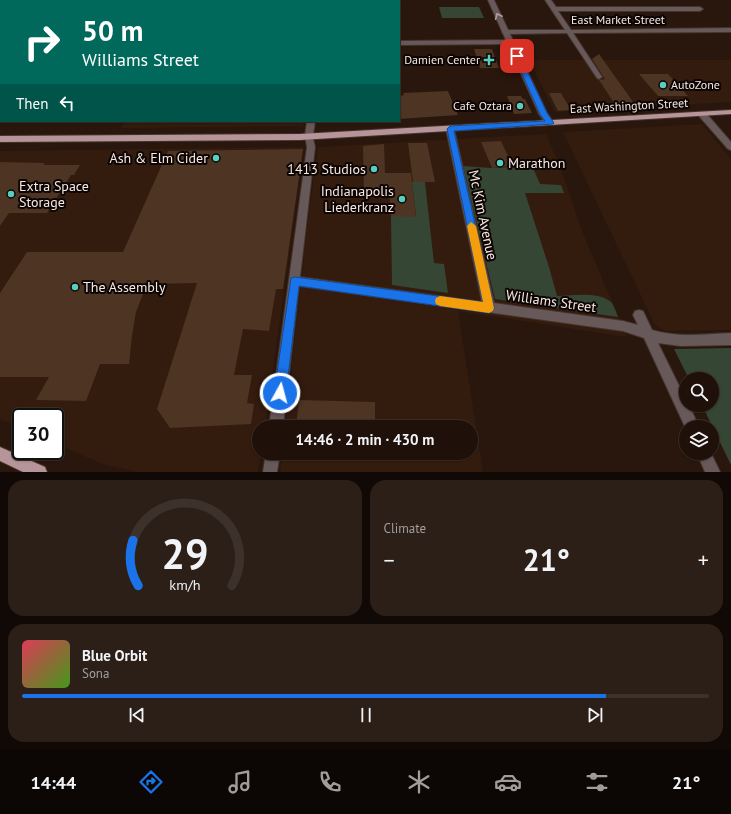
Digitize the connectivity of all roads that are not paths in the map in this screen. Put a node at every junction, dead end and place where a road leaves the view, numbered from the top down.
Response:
1 (491, 0) edge
2 (548, 0) edge
3 (700, 8) dead end
4 (554, 9) junction
5 (731, 30) edge
6 (569, 31) junction
7 (506, 32) junction
8 (510, 42) junction
9 (400, 43) edge
10 (599, 77) dead end
11 (731, 112) edge
12 (702, 114) junction
13 (311, 122) edge
14 (550, 123) junction
15 (450, 129) junction
16 (309, 136) junction
17 (0, 139) edge
18 (731, 147) edge
19 (295, 281) junction
20 (489, 308) junction
21 (639, 315) dead end
22 (648, 334) junction
23 (731, 339) edge
24 (277, 420) edge
25 (689, 420) edge
26 (0, 454) edge
27 (271, 460) edge
28 (707, 460) edge
29 (40, 472) edge
30 (270, 472) edge
31 (713, 472) edge

7 -> 1 street
2 - 4 street
3 - 4 street
4 - 6 street
5 - 6 street, East Market Street
6 - 7 street, East Market Street
6 - 10 street
7 - 8 street
8 - 9 street
8 - 14 street
11 - 12 main road, East Washington Street
12 - 14 main road, East Washington Street
12 - 18 street
13 - 16 street
14 - 15 main road, East Washington Street
15 - 16 main road, East Washington Street
15 - 20 street, Mc Kim Avenue
16 - 17 main road, East Washington Street
16 - 19 street
19 - 20 street, Williams Street
19 - 24 street
20 - 22 street, Williams Street
21 - 22 street
22 - 23 street, Williams Street
22 - 25 street
26 - 29 main road
27 - 30 street
28 - 31 street

